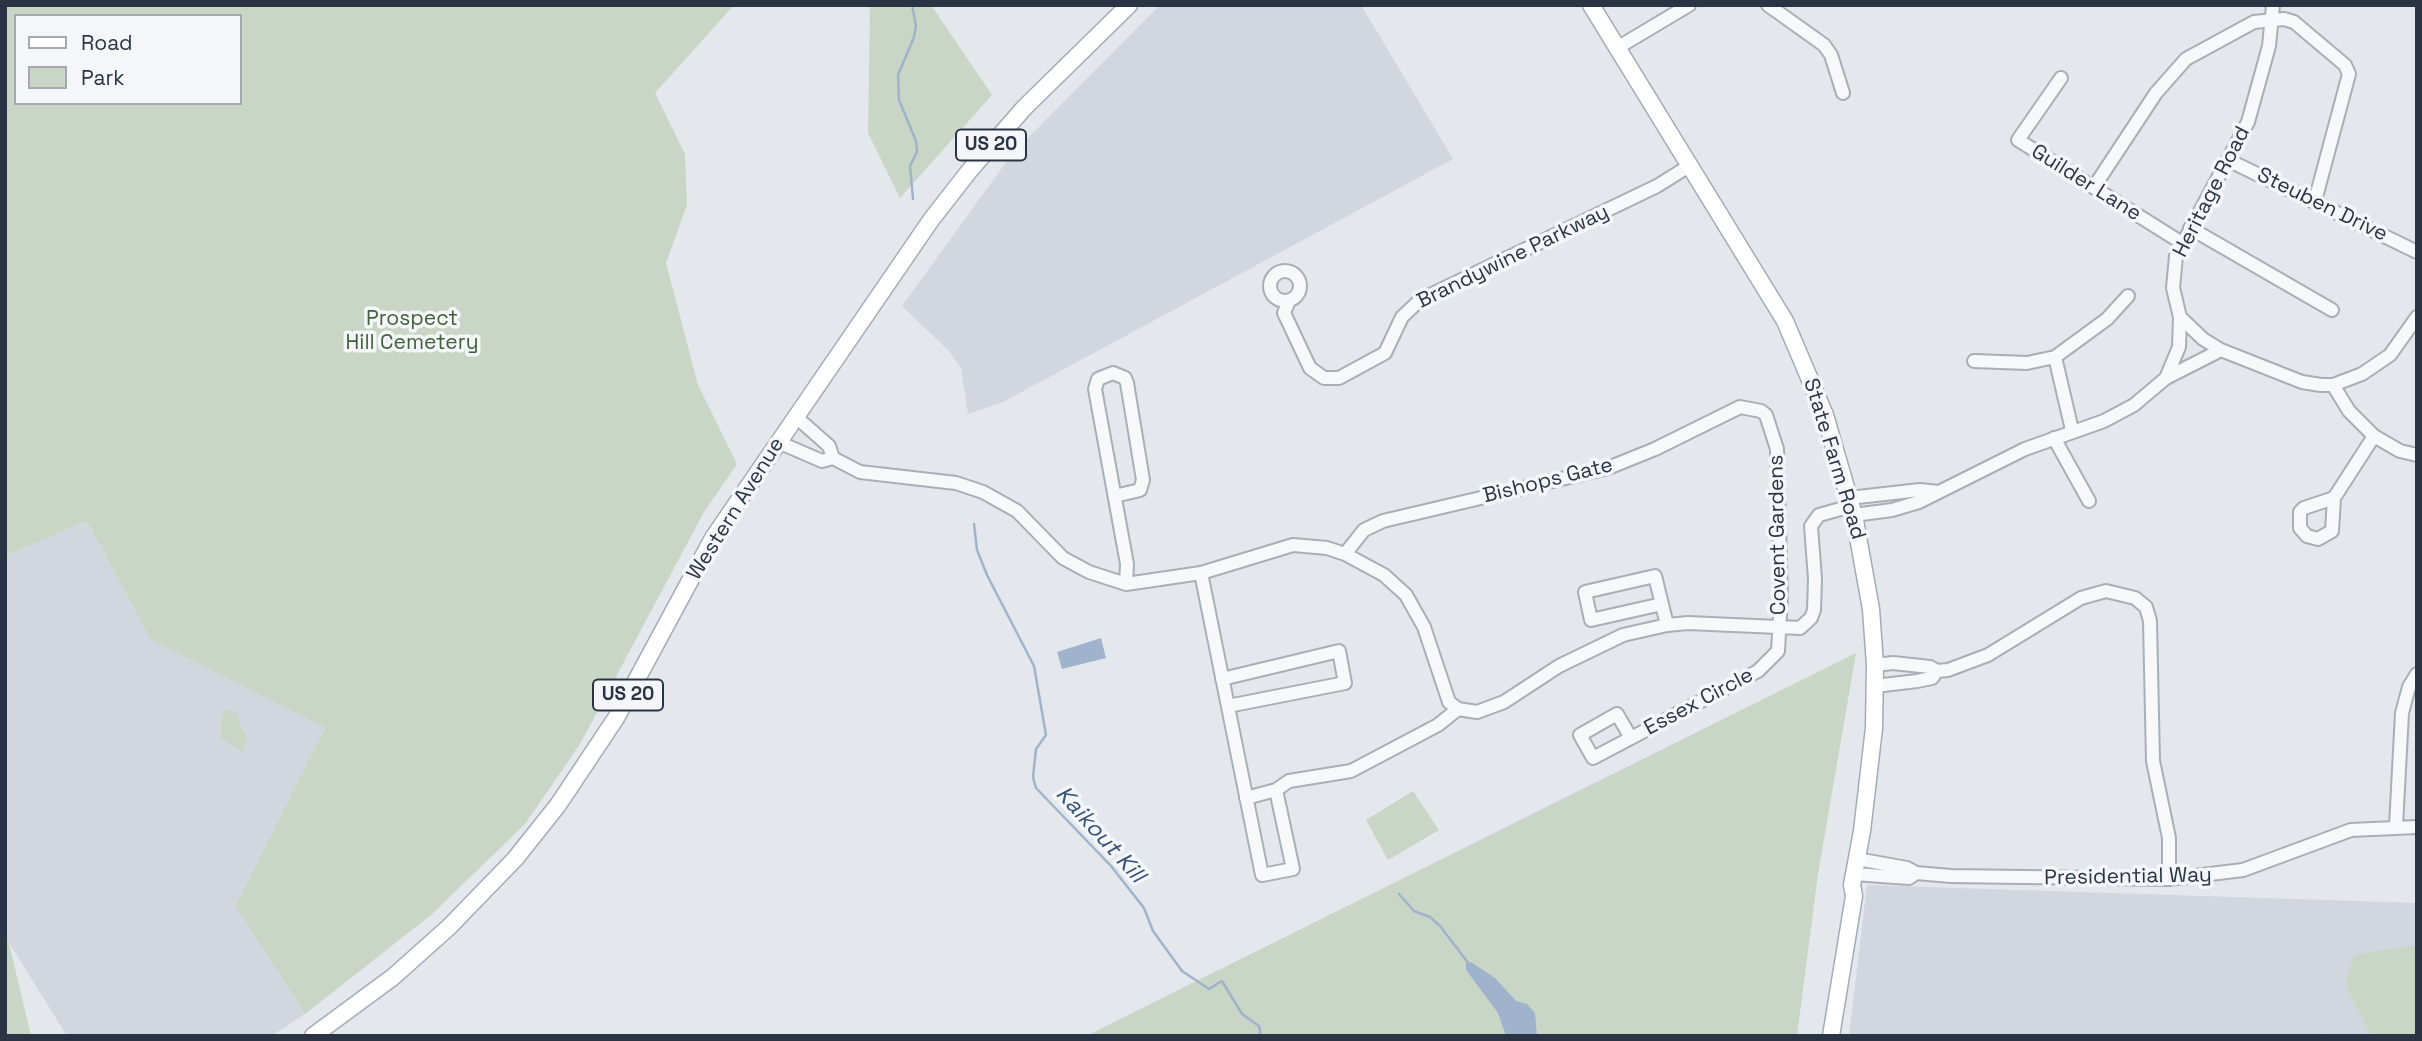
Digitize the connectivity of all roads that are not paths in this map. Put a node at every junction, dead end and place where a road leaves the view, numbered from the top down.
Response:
1 (1129, 5) edge
2 (1591, 5) edge
3 (1689, 5) edge
4 (1768, 5) edge
5 (2273, 5) edge
6 (2273, 19) junction
7 (1617, 48) junction
8 (2061, 78) dead end
9 (1843, 93) dead end
10 (2228, 160) junction
11 (1689, 166) junction
12 (2094, 187) junction
13 (2315, 201) junction
14 (2190, 228) junction
15 (2182, 243) junction
16 (2417, 251) edge
17 (2128, 296) dead end
18 (1288, 303) dead end
19 (2332, 310) dead end
20 (2180, 317) junction
21 (2417, 317) edge
22 (2221, 350) junction
23 (2055, 356) junction
24 (1974, 361) dead end
25 (2166, 378) junction
26 (2333, 385) junction
27 (1755, 407) joint
28 (795, 416) junction
29 (2072, 430) junction
30 (2374, 436) junction
31 (2053, 438) junction
32 (778, 442) junction
33 (2417, 455) edge
34 (832, 458) junction
35 (1115, 496) junction
36 (2334, 498) dead end
37 (2089, 501) dead end
38 (1851, 507) junction
39 (1345, 554) junction
40 (1201, 573) junction
41 (1126, 584) junction
42 (1662, 604) junction
43 (1667, 625) junction
44 (1780, 628) junction
45 (1875, 665) junction
46 (1937, 671) junction
47 (2417, 674) edge
48 (1222, 679) junction
49 (1875, 686) junction
50 (1228, 706) junction
51 (1458, 709) junction
52 (1630, 738) dead end
53 (1276, 790) junction
54 (1246, 798) junction
55 (2396, 827) junction
56 (2417, 827) edge
57 (1855, 873) junction
58 (2169, 879) junction
59 (313, 1036) edge
60 (1821, 1036) edge
61 (1831, 1036) edge

1 - 28 main road, Western Avenue / US 20
2 - 7 main road, State Farm Road
3 - 7 street
4 - 9 street
5 - 6 street, Heritage Road
6 - 10 street, Heritage Road
6 - 12 street
6 - 13 street
7 - 11 main road, State Farm Road
8 - 12 street, Guilder Lane
10 - 13 street, Steuben Drive
10 - 14 street, Heritage Road
11 - 18 street, Brandywine Parkway
11 - 38 main road, State Farm Road
12 - 15 street, Guilder Lane
13 - 16 street, Steuben Drive
14 - 15 street, Heritage Road
14 - 19 street
15 - 20 street, Heritage Road
17 - 23 street
20 - 22 street
20 - 25 street, Heritage Road
21 - 26 street
22 - 25 street, Heritage Road
22 - 26 street
23 - 24 street
23 - 29 street
25 - 29 street, Heritage Road
26 - 30 street
27 - 39 street, Bishops Gate
27 - 44 street, Covent Gardens
28 - 32 main road, Western Avenue / US 20
28 - 34 street
29 - 31 street, Heritage Road
30 - 33 street
30 - 36 street
31 - 37 street
31 - 38 street, Heritage Road
32 - 34 street
32 - 59 main road, Western Avenue / US 20
34 - 41 street
35 - 35 street
35 - 41 street
38 - 44 street, Heritage Road
38 - 45 main road, State Farm Road
39 - 40 street
39 - 51 street
40 - 41 street
40 - 48 street
42 - 42 street
42 - 43 street
43 - 44 street
43 - 51 street
44 - 52 street, Essex Circle
45 - 46 street
45 - 49 main road, State Farm Road
46 - 49 street
46 - 58 street
47 - 55 street
48 - 50 street
48 - 50 street
49 - 57 main road, State Farm Road
50 - 54 street
51 - 53 street
53 - 54 street
53 - 54 street
55 - 56 street, Presidential Way
55 - 58 street, Presidential Way
57 - 58 street, Presidential Way
57 - 60 main road, State Farm Road
57 - 61 main road, State Farm Road

